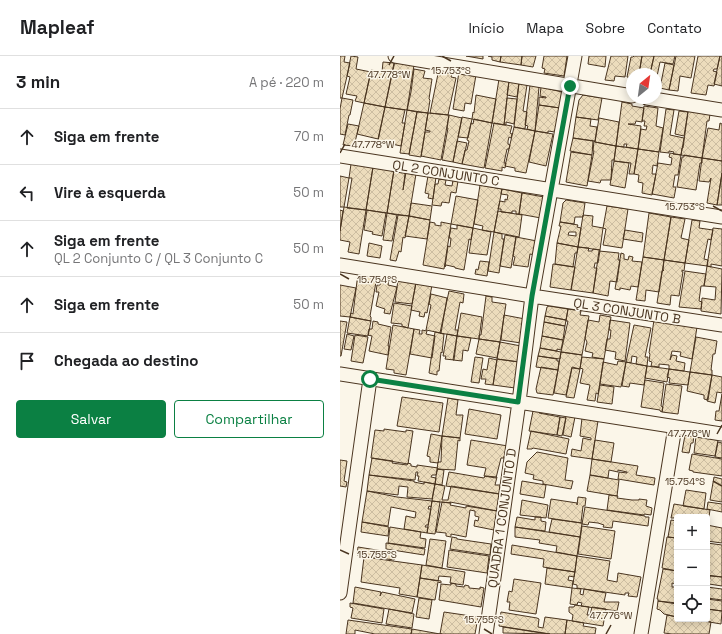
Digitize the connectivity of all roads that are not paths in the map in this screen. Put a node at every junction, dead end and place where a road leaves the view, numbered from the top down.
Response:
1 (395, 56) edge
2 (574, 56) edge
3 (570, 86) junction
4 (626, 95) edge
5 (662, 100) edge
6 (722, 110) edge
7 (340, 156) edge
8 (551, 190) junction
9 (722, 217) edge
10 (340, 264) edge
11 (532, 296) junction
12 (722, 325) edge
13 (340, 374) edge
14 (370, 379) junction
15 (518, 402) junction
16 (674, 427) junction
17 (722, 434) edge
18 (340, 593) edge
19 (486, 634) edge
20 (641, 634) edge

1 - 3 street
2 - 3 street, QUADRA 1 CONJUNTO D
3 - 4 street
3 - 8 street, QUADRA 1 CONJUNTO D
5 - 6 street
7 - 8 street, QL 2 CONJUNTO C
8 - 9 street, QL 2 CONJUNTO C
8 - 11 street, QUADRA 1 CONJUNTO D
10 - 11 street, QL 3 CONJUNTO B
11 - 12 street, QL 3 CONJUNTO B
11 - 15 street, QUADRA 1 CONJUNTO D
13 - 14 street
14 - 15 street
14 - 18 street
15 - 16 street
15 - 19 street, QUADRA 1 CONJUNTO D
16 - 17 street
16 - 20 street

